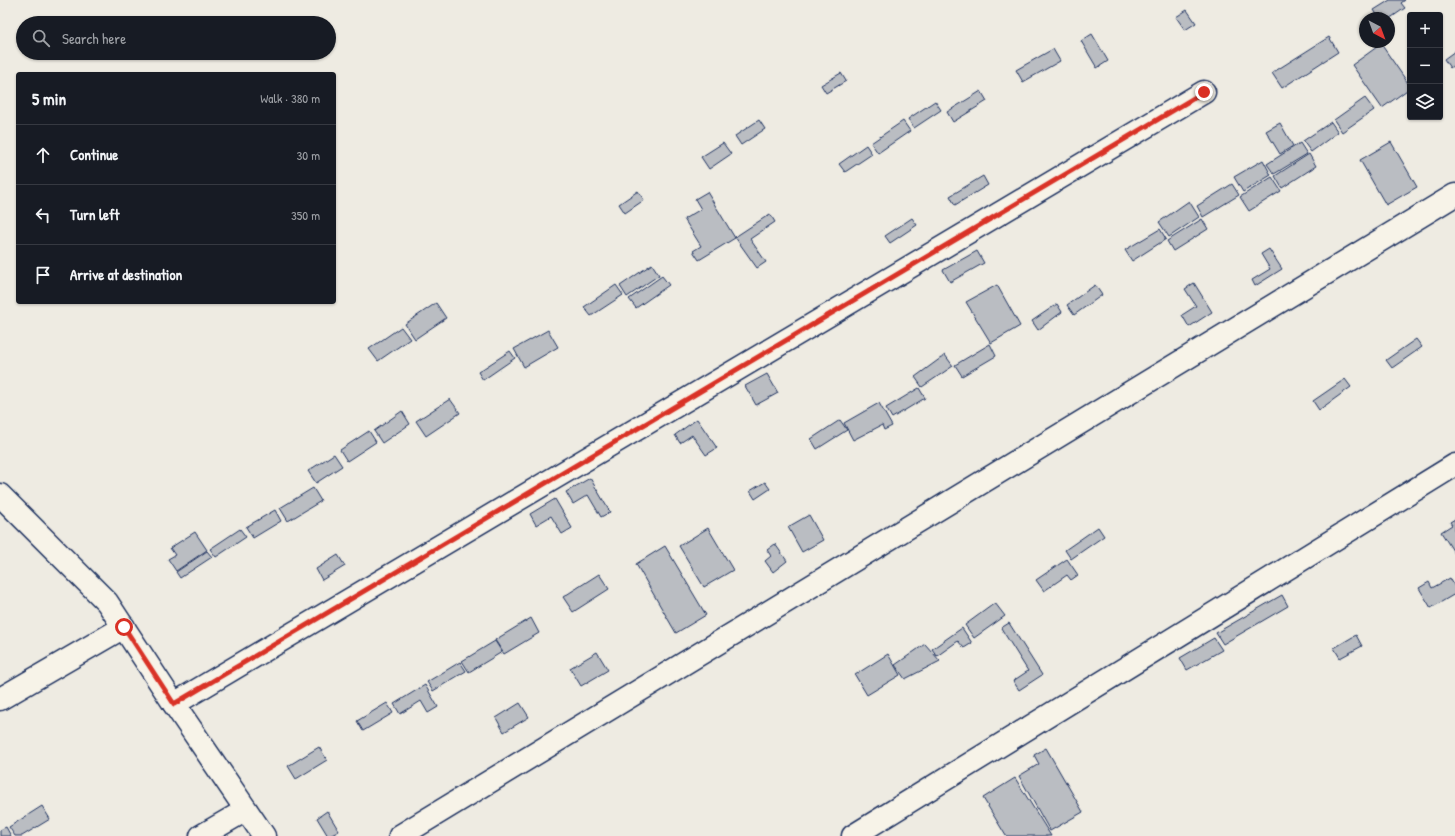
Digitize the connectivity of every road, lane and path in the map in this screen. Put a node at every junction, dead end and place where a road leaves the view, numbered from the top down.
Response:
1 (1204, 92) dead end
2 (1455, 194) edge
3 (1455, 465) edge
4 (0, 495) edge
5 (124, 627) junction
6 (0, 699) edge
7 (174, 704) junction
8 (246, 810) junction
9 (201, 836) edge
10 (264, 836) edge
11 (400, 836) edge
12 (853, 836) edge

1 - 7 street
2 - 11 street
3 - 12 street
4 - 5 street
5 - 6 street
5 - 7 street
7 - 8 street
8 - 9 street
8 - 10 street

